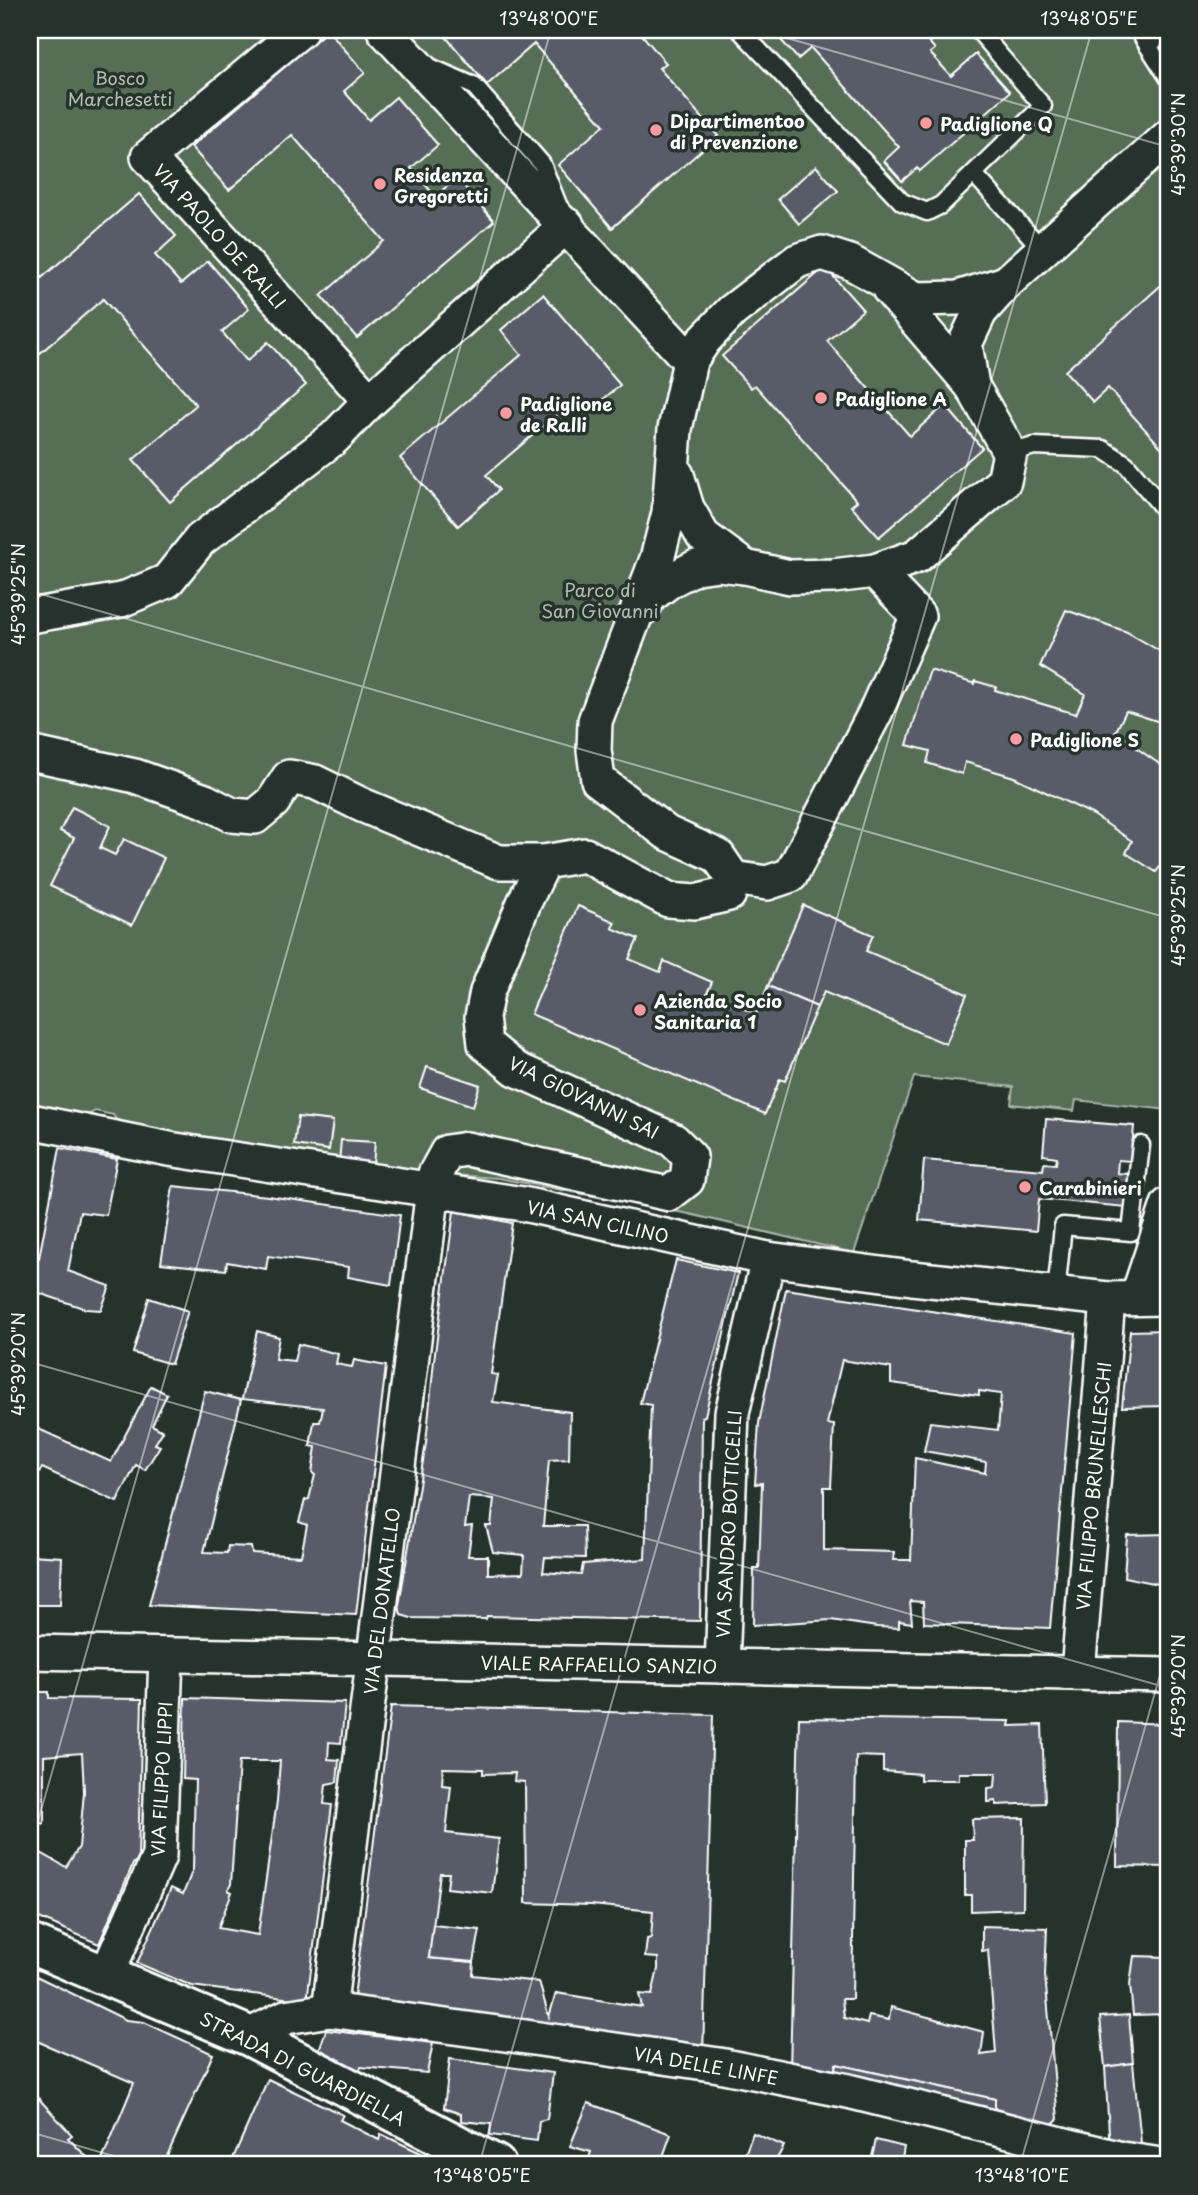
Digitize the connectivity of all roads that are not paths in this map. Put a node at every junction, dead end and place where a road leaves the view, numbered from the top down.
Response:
1 (301, 30) edge
2 (384, 30) edge
3 (740, 30) edge
4 (978, 30) edge
5 (1138, 30) edge
6 (1166, 30) edge
7 (1148, 46) junction
8 (1168, 78) edge
9 (1168, 137) edge
10 (974, 174) junction
11 (567, 225) junction
12 (1042, 249) junction
13 (881, 279) junction
14 (1006, 283) junction
15 (690, 361) junction
16 (972, 386) junction
17 (370, 401) junction
18 (1010, 453) junction
19 (674, 466) junction
20 (1168, 514) edge
21 (745, 567) junction
22 (875, 571) junction
23 (30, 616) edge
24 (636, 619) junction
25 (30, 753) edge
26 (544, 862) junction
27 (733, 878) junction
28 (30, 1121) edge
29 (1141, 1145) dead end
30 (431, 1191) junction
31 (1168, 1206) edge
32 (768, 1259) junction
33 (1056, 1293) junction
34 (1138, 1298) edge
35 (30, 1652) edge
36 (166, 1655) junction
37 (374, 1659) junction
38 (722, 1666) junction
39 (1078, 1673) junction
40 (1168, 1675) edge
41 (30, 1944) edge
42 (106, 1976) junction
43 (328, 2010) junction
44 (249, 2036) junction
45 (496, 2165) edge
46 (1161, 2165) edge

1 - 17 street, VIA PAOLO DE RALLI
2 - 11 street
3 - 10 lane
4 - 10 lane
5 - 7 lane
6 - 7 lane
7 - 8 lane
9 - 12 street
10 - 12 lane
11 - 15 street
11 - 17 street
12 - 14 street
13 - 14 street
13 - 15 street
13 - 16 street
14 - 16 street
15 - 19 street
16 - 18 street
17 - 23 street
18 - 20 lane
18 - 22 street
19 - 21 street
19 - 24 street
21 - 22 street
21 - 24 street
22 - 27 street
24 - 27 street
25 - 26 street
26 - 27 street
26 - 30 street, VIA GIOVANNI SAI
28 - 30 street, VIA SAN CILINO
29 - 33 lane
30 - 32 street, VIA SAN CILINO
30 - 37 street, VIA DEL DONATELLO
31 - 34 street, VIA FILIPPO BRUNELLESCHI
32 - 33 street, VIA SAN CILINO
32 - 38 street, VIA SANDRO BOTTICELLI
33 - 34 street, VIA SAN CILINO
34 - 39 street, VIA FILIPPO BRUNELLESCHI
35 - 36 street, VIALE RAFFAELLO SANZIO
36 - 37 street, VIALE RAFFAELLO SANZIO
36 - 42 street, VIA FILIPPO LIPPI
37 - 38 street, VIALE RAFFAELLO SANZIO
37 - 43 street, VIA DEL DONATELLO
38 - 39 street, VIALE RAFFAELLO SANZIO
39 - 40 street, VIALE RAFFAELLO SANZIO
41 - 42 street, STRADA DI GUARDIELLA
42 - 44 street, STRADA DI GUARDIELLA
43 - 44 street, VIA DELLE LINFE
43 - 46 street, VIA DELLE LINFE
44 - 45 street, STRADA DI GUARDIELLA

